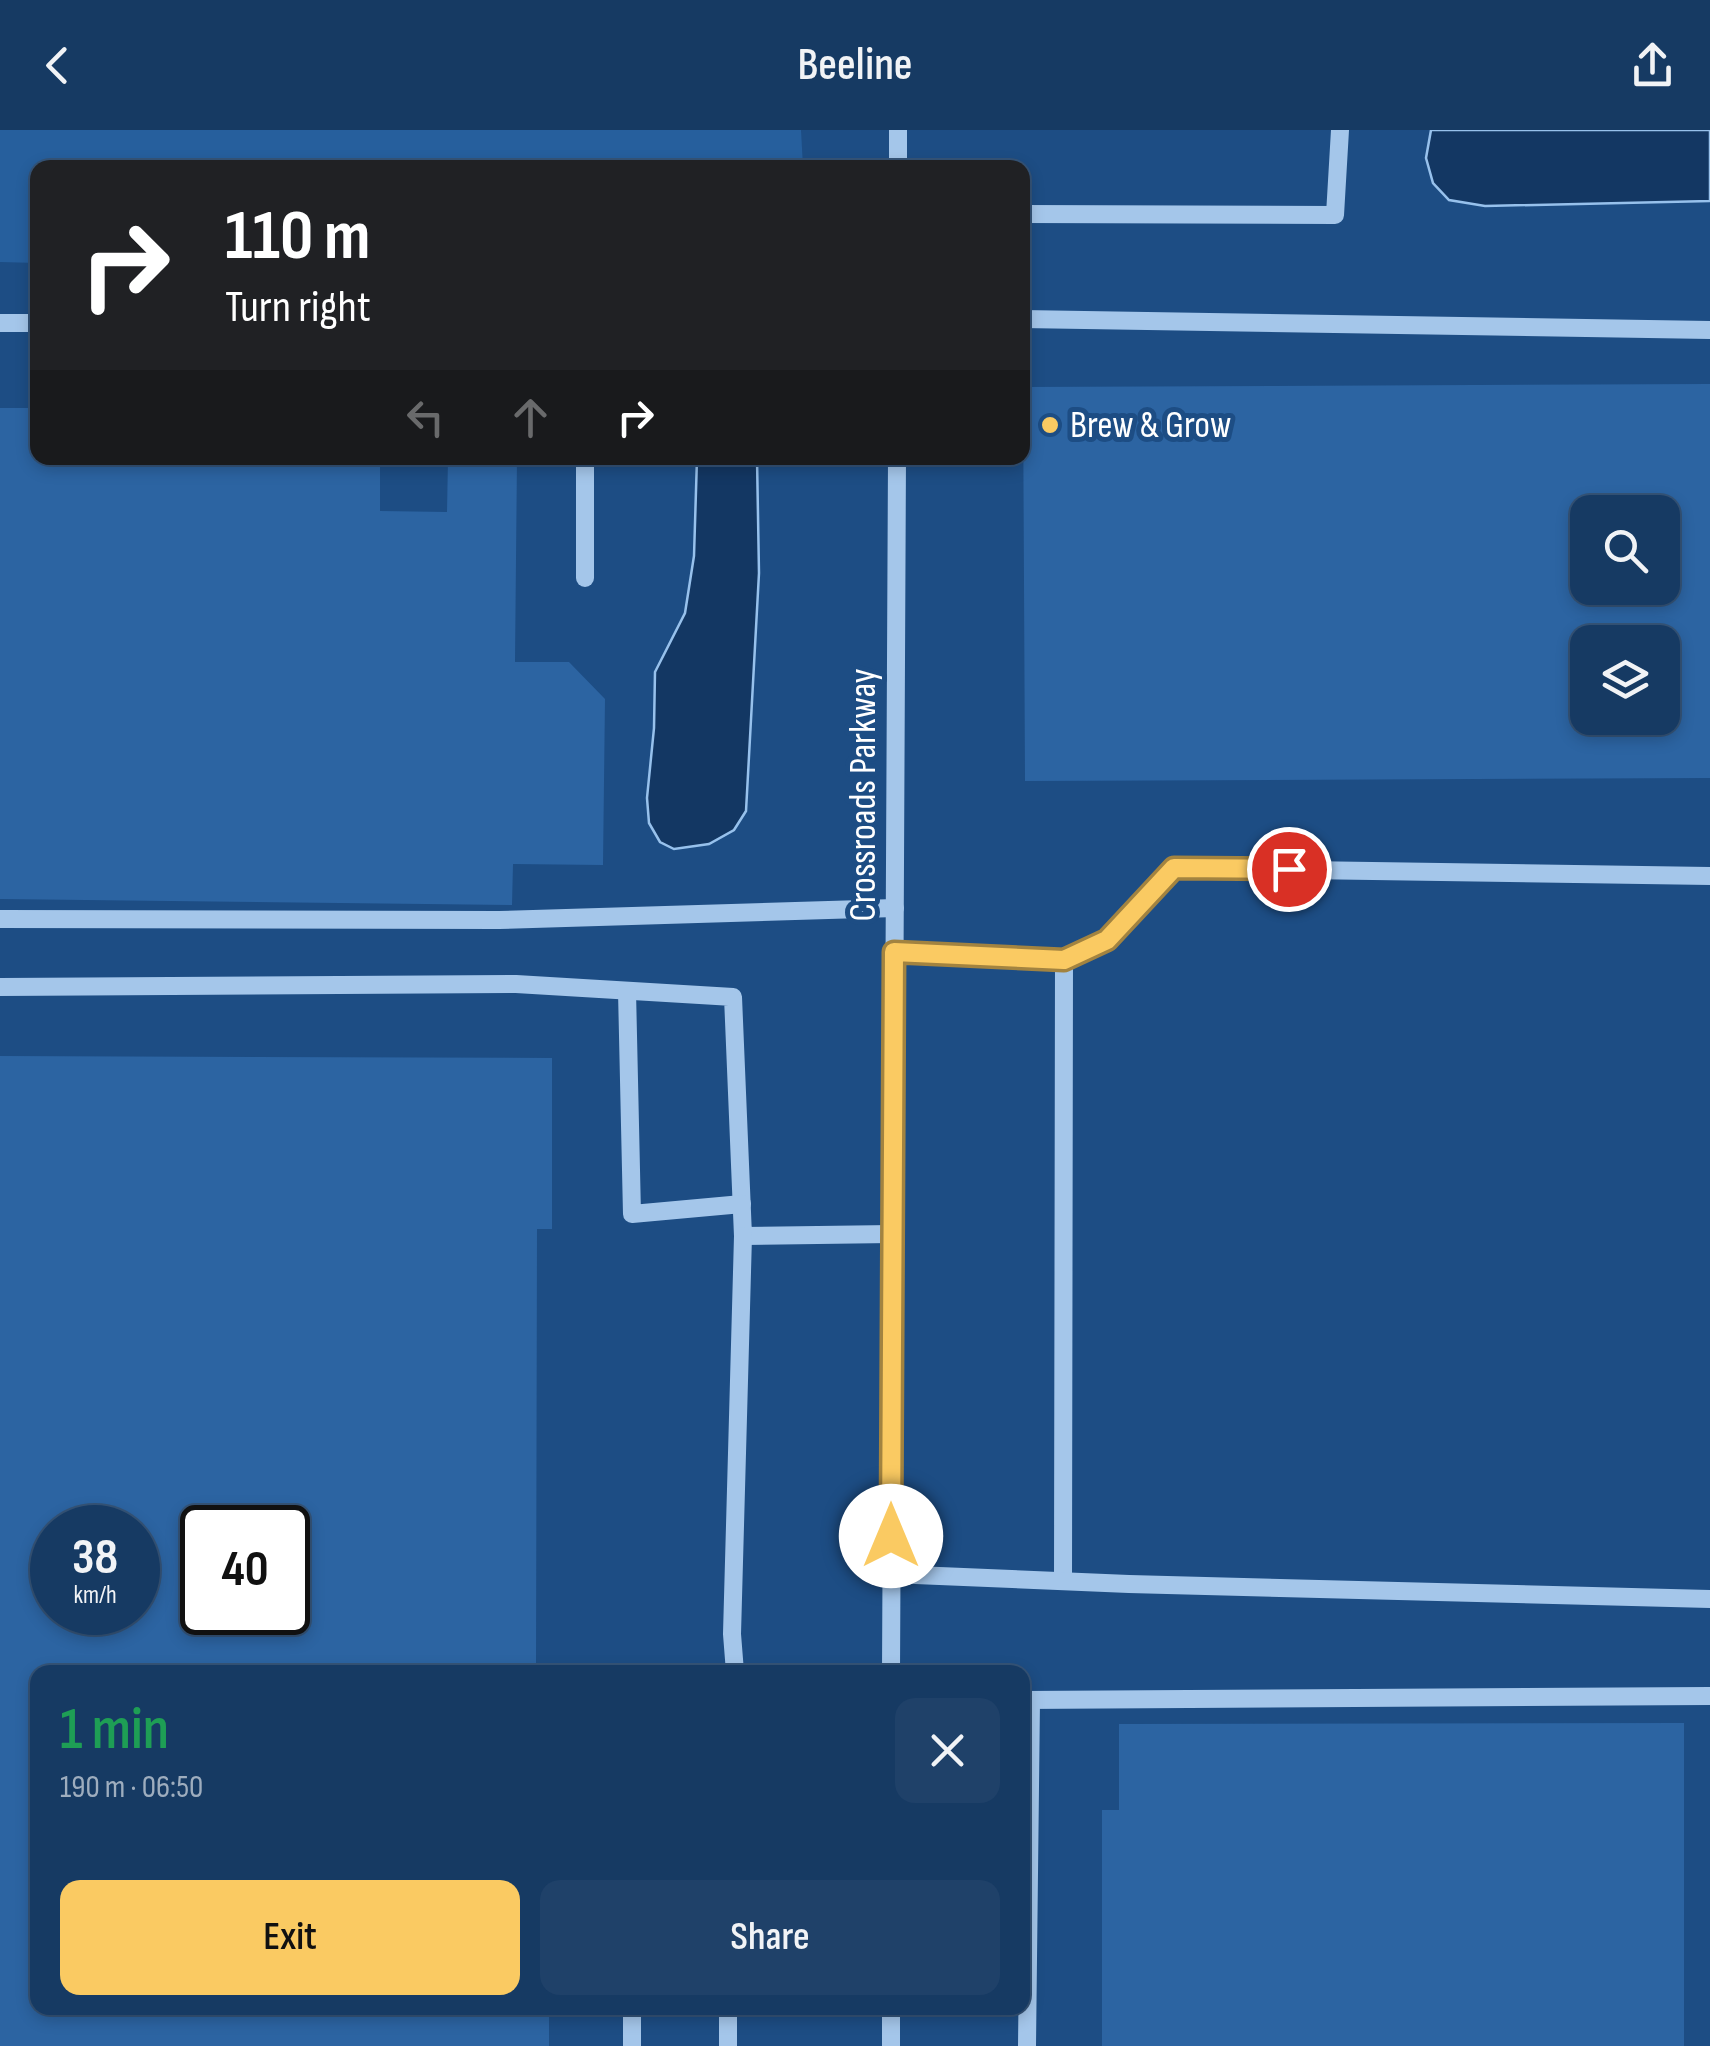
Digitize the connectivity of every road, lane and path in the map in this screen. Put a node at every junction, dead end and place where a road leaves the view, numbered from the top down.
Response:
1 (898, 130) edge
2 (1340, 130) edge
3 (898, 160) edge
4 (1030, 214) edge
5 (1030, 319) edge
6 (0, 323) edge
7 (30, 323) edge
8 (1710, 330) edge
9 (584, 465) edge
10 (896, 465) edge
11 (585, 578) dead end
12 (1710, 876) edge
13 (895, 908) junction
14 (0, 919) edge
15 (894, 952) junction
16 (1064, 960) junction
17 (0, 987) edge
18 (627, 990) junction
19 (742, 1204) junction
20 (892, 1234) junction
21 (743, 1236) junction
22 (891, 1574) junction
23 (1063, 1580) junction
24 (1710, 1599) edge
25 (734, 1665) edge
26 (891, 1665) edge
27 (1710, 1696) edge
28 (1030, 1700) edge
29 (632, 2015) edge
30 (728, 2015) edge
31 (891, 2015) edge
32 (1027, 2015) edge
33 (632, 2046) edge
34 (728, 2046) edge
35 (891, 2046) edge
36 (1027, 2046) edge

1 - 3 street
2 - 4 street
5 - 8 street
6 - 7 street
9 - 11 street
10 - 13 street, Crossroads Parkway
12 - 16 street
13 - 14 street
13 - 15 street, Crossroads Parkway
15 - 16 street
15 - 20 street, Crossroads Parkway
16 - 23 street
17 - 18 street
18 - 19 street
18 - 19 street
19 - 21 street
20 - 21 street
20 - 22 street, Crossroads Parkway
21 - 25 street
22 - 23 street
22 - 26 street, Crossroads Parkway
23 - 24 street
27 - 28 street
29 - 33 street
30 - 34 street
31 - 35 street
32 - 36 street

